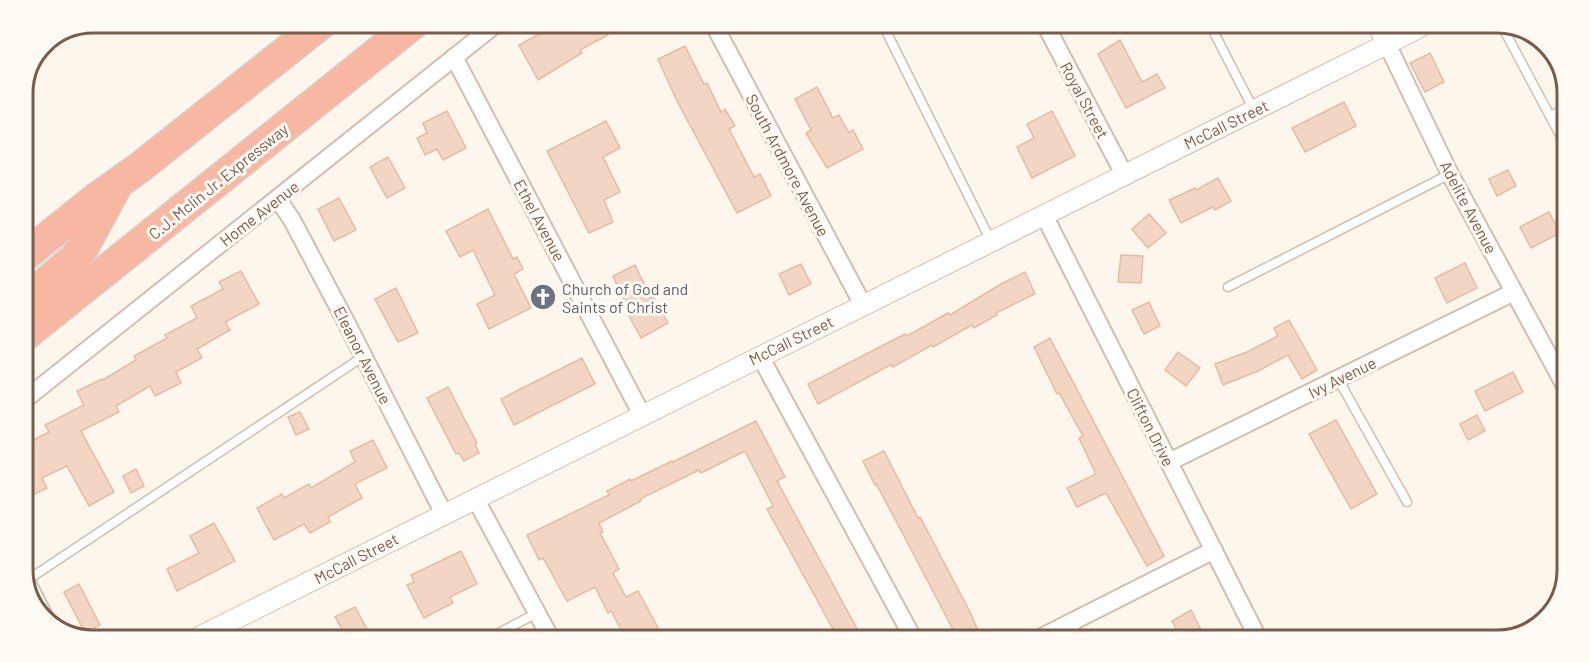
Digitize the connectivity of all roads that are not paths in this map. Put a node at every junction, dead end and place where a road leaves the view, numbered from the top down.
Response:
1 (309, 33) edge
2 (403, 33) edge
3 (485, 33) edge
4 (719, 33) edge
5 (887, 33) edge
6 (1050, 33) edge
7 (1214, 33) edge
8 (1401, 33) edge
9 (1506, 34) edge
10 (1382, 39) edge
11 (454, 57) junction
12 (1254, 110) junction
13 (1557, 113) edge
14 (1550, 116) junction
15 (1557, 129) edge
16 (1125, 174) junction
17 (1450, 174) junction
18 (120, 182) junction
19 (278, 199) junction
20 (1044, 215) junction
21 (991, 241) junction
22 (33, 249) edge
23 (1228, 287) dead end
24 (1514, 292) junction
25 (33, 293) edge
26 (863, 305) junction
27 (33, 329) edge
28 (364, 356) junction
29 (760, 356) junction
30 (1557, 371) edge
31 (1338, 379) junction
32 (33, 393) edge
33 (642, 414) junction
34 (1169, 462) junction
35 (475, 498) junction
36 (1407, 502) dead end
37 (444, 514) junction
38 (1214, 550) junction
39 (33, 572) edge
40 (537, 613) junction
41 (1071, 623) junction
42 (213, 630) edge
43 (504, 630) edge
44 (546, 630) edge
45 (909, 630) edge
46 (1057, 630) edge
47 (1075, 630) edge
48 (1255, 630) edge

1 - 18 highway
2 - 27 highway, C.J. Mclin Jr. Expressway
3 - 11 street, Home Avenue
4 - 26 street, South Ardmore Avenue
5 - 21 lane
6 - 16 street, Royal Street
7 - 12 lane
8 - 10 street, McCall Street
9 - 14 lane
10 - 12 street, McCall Street
10 - 17 street, Adelite Avenue
11 - 19 street, Home Avenue
11 - 33 street, Ethel Avenue
12 - 16 street, McCall Street
13 - 14 lane
14 - 15 lane
16 - 20 street, McCall Street
17 - 23 lane
17 - 24 street, Adelite Avenue
18 - 22 highway
18 - 25 highway
19 - 28 street, Eleanor Avenue
19 - 32 street, Home Avenue
20 - 21 street, McCall Street
20 - 34 street, Clifton Drive
21 - 26 street, McCall Street
24 - 30 street, Adelite Avenue
24 - 31 street, Ivy Avenue
26 - 29 street, McCall Street
28 - 37 street, Eleanor Avenue
28 - 39 lane
29 - 33 street, McCall Street
29 - 45 street
31 - 34 street, Ivy Avenue
31 - 36 lane
33 - 35 street, McCall Street
34 - 38 street, Clifton Drive
35 - 37 street, McCall Street
35 - 40 street
37 - 42 street, McCall Street
38 - 41 street
38 - 48 street, Clifton Drive
40 - 43 lane
40 - 44 street
41 - 46 street
41 - 47 lane

